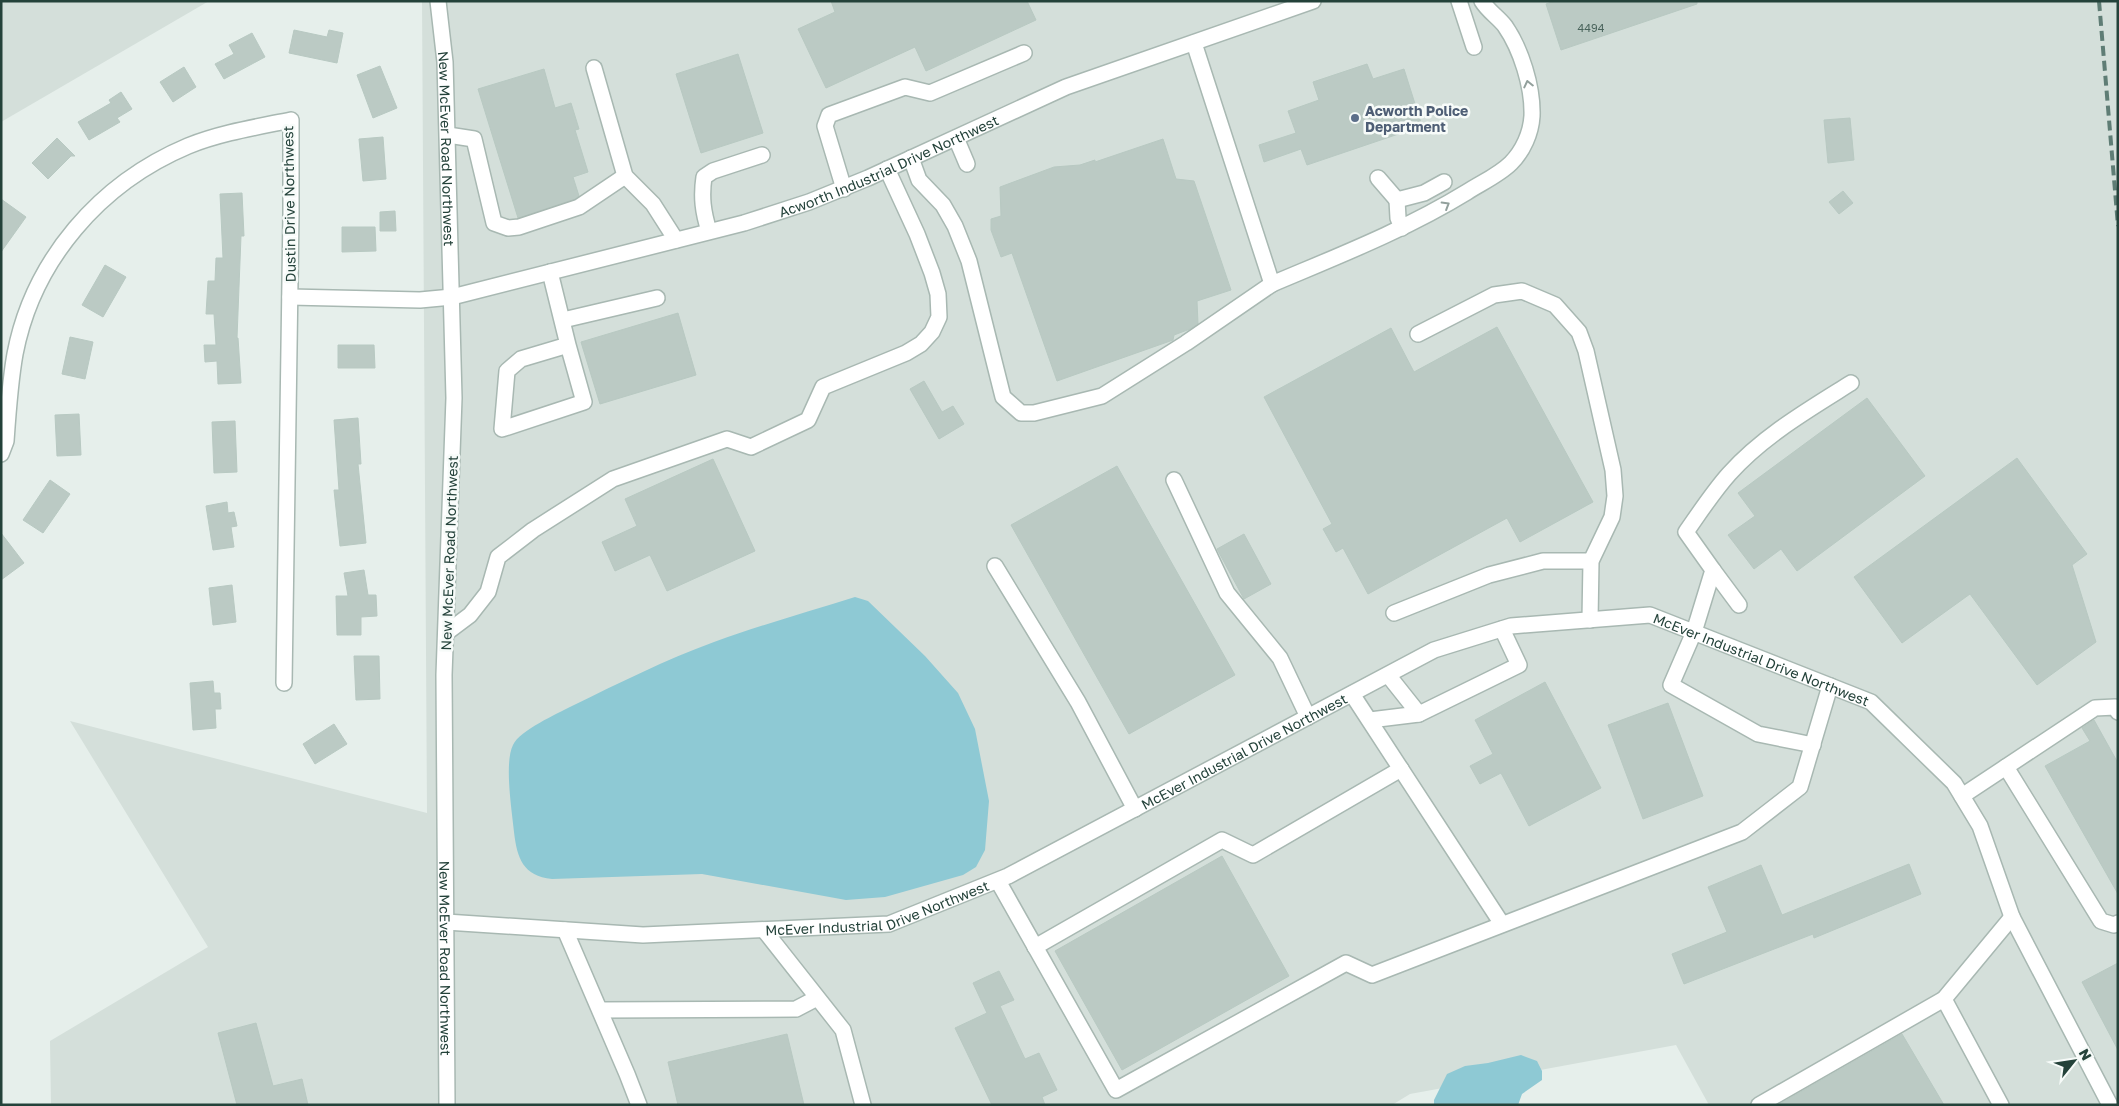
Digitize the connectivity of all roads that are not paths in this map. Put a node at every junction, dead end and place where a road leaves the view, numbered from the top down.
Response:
1 (438, 1) edge
2 (1313, 1) edge
3 (1458, 1) edge
4 (1482, 1) edge
5 (1194, 43) junction
6 (1474, 47) dead end
7 (1024, 53) dead end
8 (594, 68) dead end
9 (448, 135) junction
10 (956, 138) junction
11 (762, 155) dead end
12 (911, 158) junction
13 (967, 164) dead end
14 (887, 169) junction
15 (625, 176) junction
16 (1378, 178) dead end
17 (1444, 182) dead end
18 (844, 188) junction
19 (1397, 200) junction
20 (1402, 228) junction
21 (709, 232) junction
22 (676, 240) junction
23 (550, 272) junction
24 (1272, 284) junction
25 (452, 296) junction
26 (290, 297) junction
27 (657, 298) dead end
28 (563, 320) junction
29 (1418, 334) dead end
30 (568, 345) junction
31 (1851, 383) dead end
32 (1, 454) edge
33 (1174, 480) dead end
34 (1590, 561) junction
35 (995, 566) dead end
36 (1713, 570) junction
37 (1739, 605) dead end
38 (1394, 613) dead end
39 (1590, 620) junction
40 (1502, 629) junction
41 (446, 632) junction
42 (1694, 632) junction
43 (1388, 675) junction
44 (284, 683) dead end
45 (1830, 686) junction
46 (1352, 694) junction
47 (2118, 712) edge
48 (1419, 714) junction
49 (1308, 717) junction
50 (1370, 720) junction
51 (1813, 745) junction
52 (2006, 766) junction
53 (1401, 769) junction
54 (1962, 796) junction
55 (1135, 809) junction
56 (998, 881) junction
57 (2012, 917) junction
58 (446, 922) junction
59 (2118, 923) edge
60 (1502, 924) junction
61 (565, 930) junction
62 (764, 930) junction
63 (1035, 947) junction
64 (818, 998) junction
65 (1944, 999) junction
66 (600, 1010) junction
67 (447, 1105) edge
68 (639, 1105) edge
69 (863, 1105) edge
70 (1759, 1105) edge
71 (2001, 1105) edge
72 (2110, 1105) edge

1 - 9 street, New McEver Road Northwest
2 - 5 street, Acworth Industrial Drive Northwest
3 - 6 street
20 -> 4 street
5 - 10 street, Acworth Industrial Drive Northwest
5 - 24 street
7 - 18 street
8 - 15 street
9 - 15 street
9 - 25 street, New McEver Road Northwest
10 - 12 street, Acworth Industrial Drive Northwest
10 - 13 street
11 - 21 street
12 - 14 street, Acworth Industrial Drive Northwest
12 - 24 street
14 - 18 street, Acworth Industrial Drive Northwest
14 - 41 street
15 - 22 street
16 - 19 street
17 - 19 street
18 - 21 street, Acworth Industrial Drive Northwest
19 - 20 street
20 - 24 street
21 - 22 street, Acworth Industrial Drive Northwest
22 - 23 street, Acworth Industrial Drive Northwest
23 - 25 street, Acworth Industrial Drive Northwest
23 - 28 street
25 - 26 street, Acworth Industrial Drive Northwest
25 - 41 street, New McEver Road Northwest
26 - 32 street, Dustin Drive Northwest
26 - 44 street, Dustin Drive Northwest
27 - 28 street
28 - 30 street
29 - 34 street
30 - 30 street
31 - 36 street
33 - 49 street
34 - 38 street
34 - 39 street
35 - 55 street
36 - 37 street
36 - 42 street
39 - 40 street, McEver Industrial Drive Northwest
39 - 42 street, McEver Industrial Drive Northwest
40 - 43 street, McEver Industrial Drive Northwest
40 - 48 street
41 - 58 street, New McEver Road Northwest
42 - 45 street, McEver Industrial Drive Northwest
42 - 51 street
43 - 46 street, McEver Industrial Drive Northwest
43 - 48 street
45 - 51 street
45 - 54 street, McEver Industrial Drive Northwest
46 - 49 street, McEver Industrial Drive Northwest
46 - 50 street
47 - 52 street
48 - 50 street
49 - 55 street, McEver Industrial Drive Northwest
50 - 53 street
51 - 60 street
52 - 54 street
52 - 59 street
53 - 60 street
53 - 63 street
54 - 57 street, McEver Industrial Drive Northwest
55 - 56 street, McEver Industrial Drive Northwest
56 - 62 street, McEver Industrial Drive Northwest
56 - 63 street
57 - 65 street
57 - 72 street, McEver Industrial Drive Northwest
58 - 61 street, McEver Industrial Drive Northwest
58 - 67 street, New McEver Road Northwest
60 - 63 street
61 - 62 street, McEver Industrial Drive Northwest
61 - 66 street
62 - 64 street
64 - 66 street
64 - 69 street
65 - 70 street
65 - 71 street
66 - 68 street

